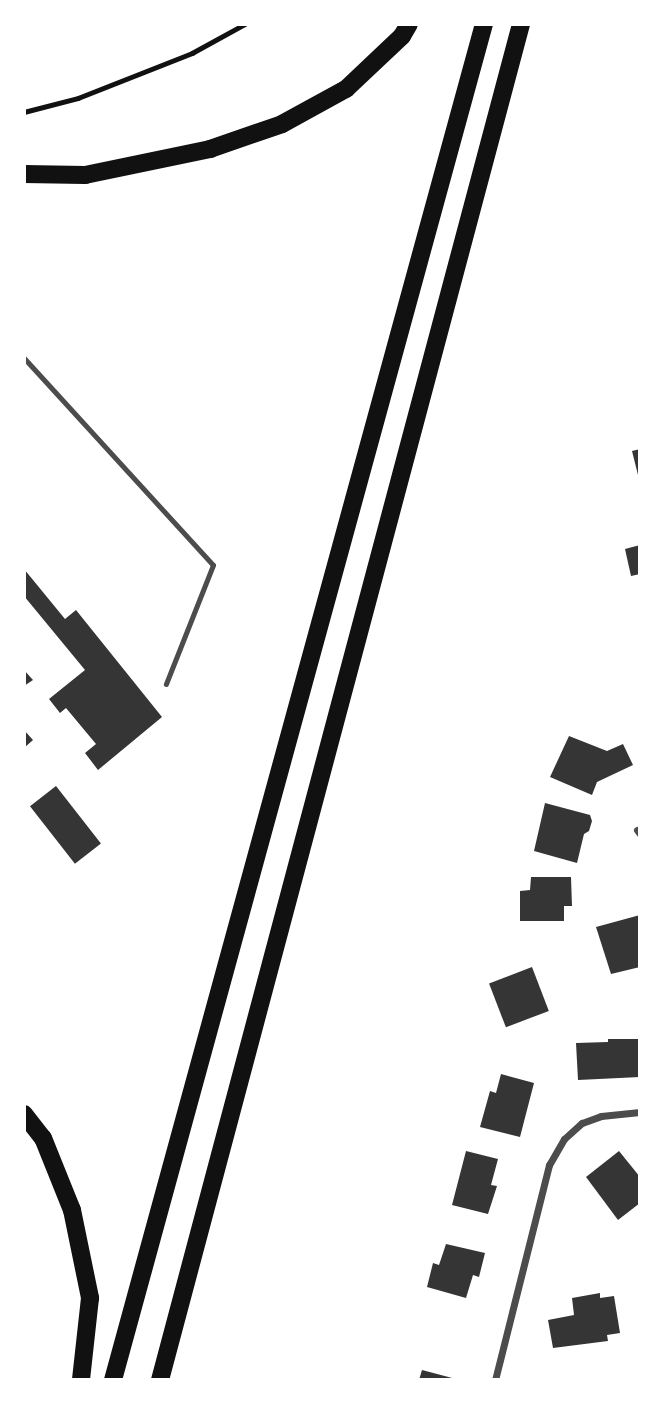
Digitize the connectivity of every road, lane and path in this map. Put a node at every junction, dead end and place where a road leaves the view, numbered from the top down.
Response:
1 (245, 24) edge
2 (409, 24) edge
3 (484, 24) edge
4 (521, 24) edge
5 (24, 112) edge
6 (24, 174) edge
7 (24, 358) edge
8 (166, 684) dead end
9 (639, 1112) edge
10 (24, 1114) edge
11 (81, 1380) edge
12 (113, 1380) edge
13 (160, 1380) edge
14 (495, 1380) edge

1 - 5 path
2 - 6 main road
3 - 12 main road
4 - 13 main road
7 - 8 lane
9 - 14 street
10 - 11 main road

